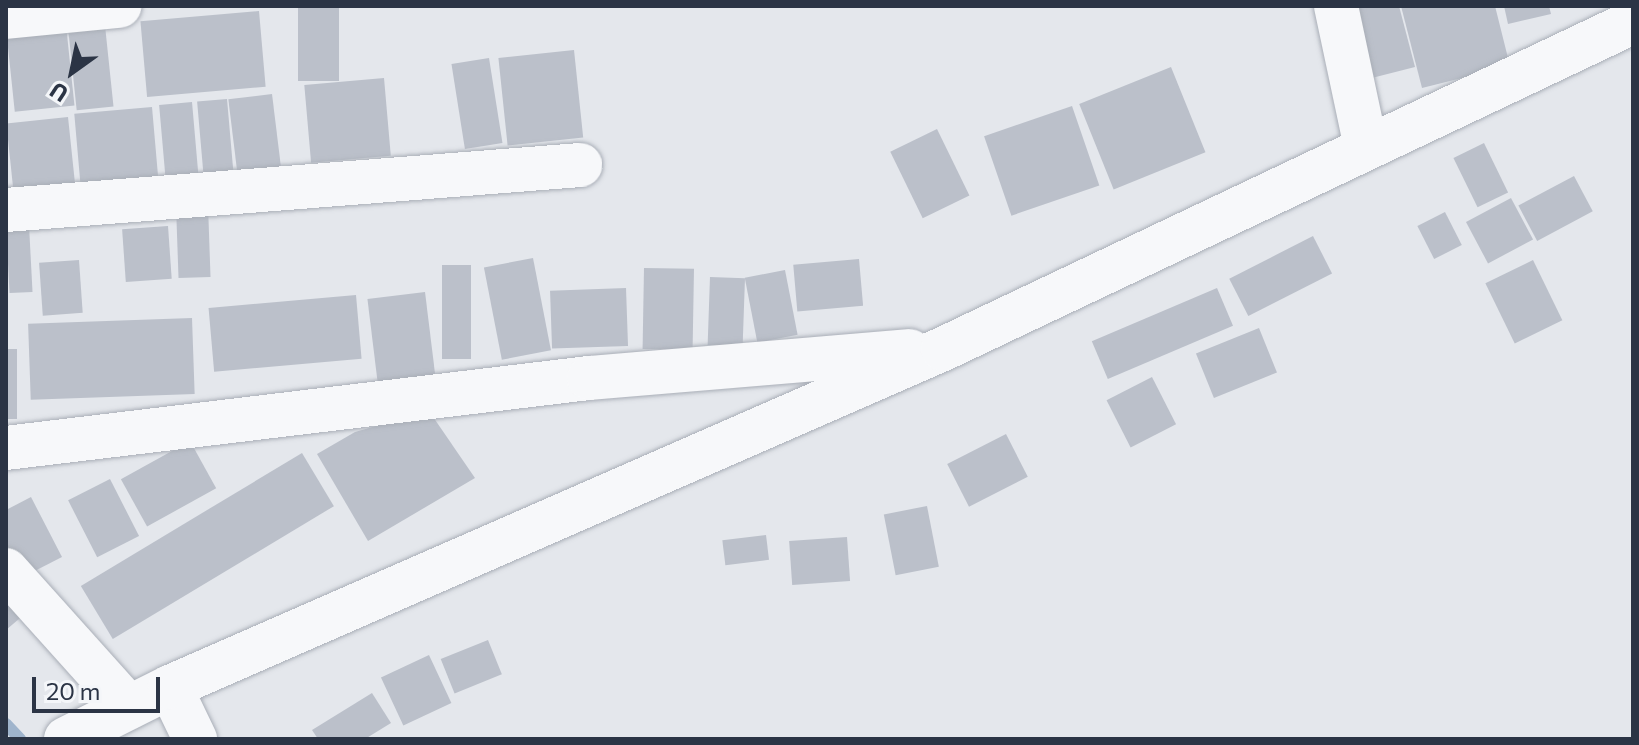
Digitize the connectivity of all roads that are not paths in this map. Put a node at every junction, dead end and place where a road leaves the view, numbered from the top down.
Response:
1 (119, 6) edge
2 (1336, 6) edge
3 (6, 17) edge
4 (1633, 22) edge
5 (1366, 147) junction
6 (580, 165) dead end
7 (6, 210) edge
8 (943, 349) junction
9 (6, 448) edge
10 (6, 570) edge
11 (119, 712) junction
12 (183, 716) edge
13 (66, 739) edge

1 - 3 street
2 - 5 street
4 - 5 street
5 - 8 street
6 - 7 street
8 - 9 street
8 - 12 street
10 - 11 street
11 - 12 street
11 - 13 street

